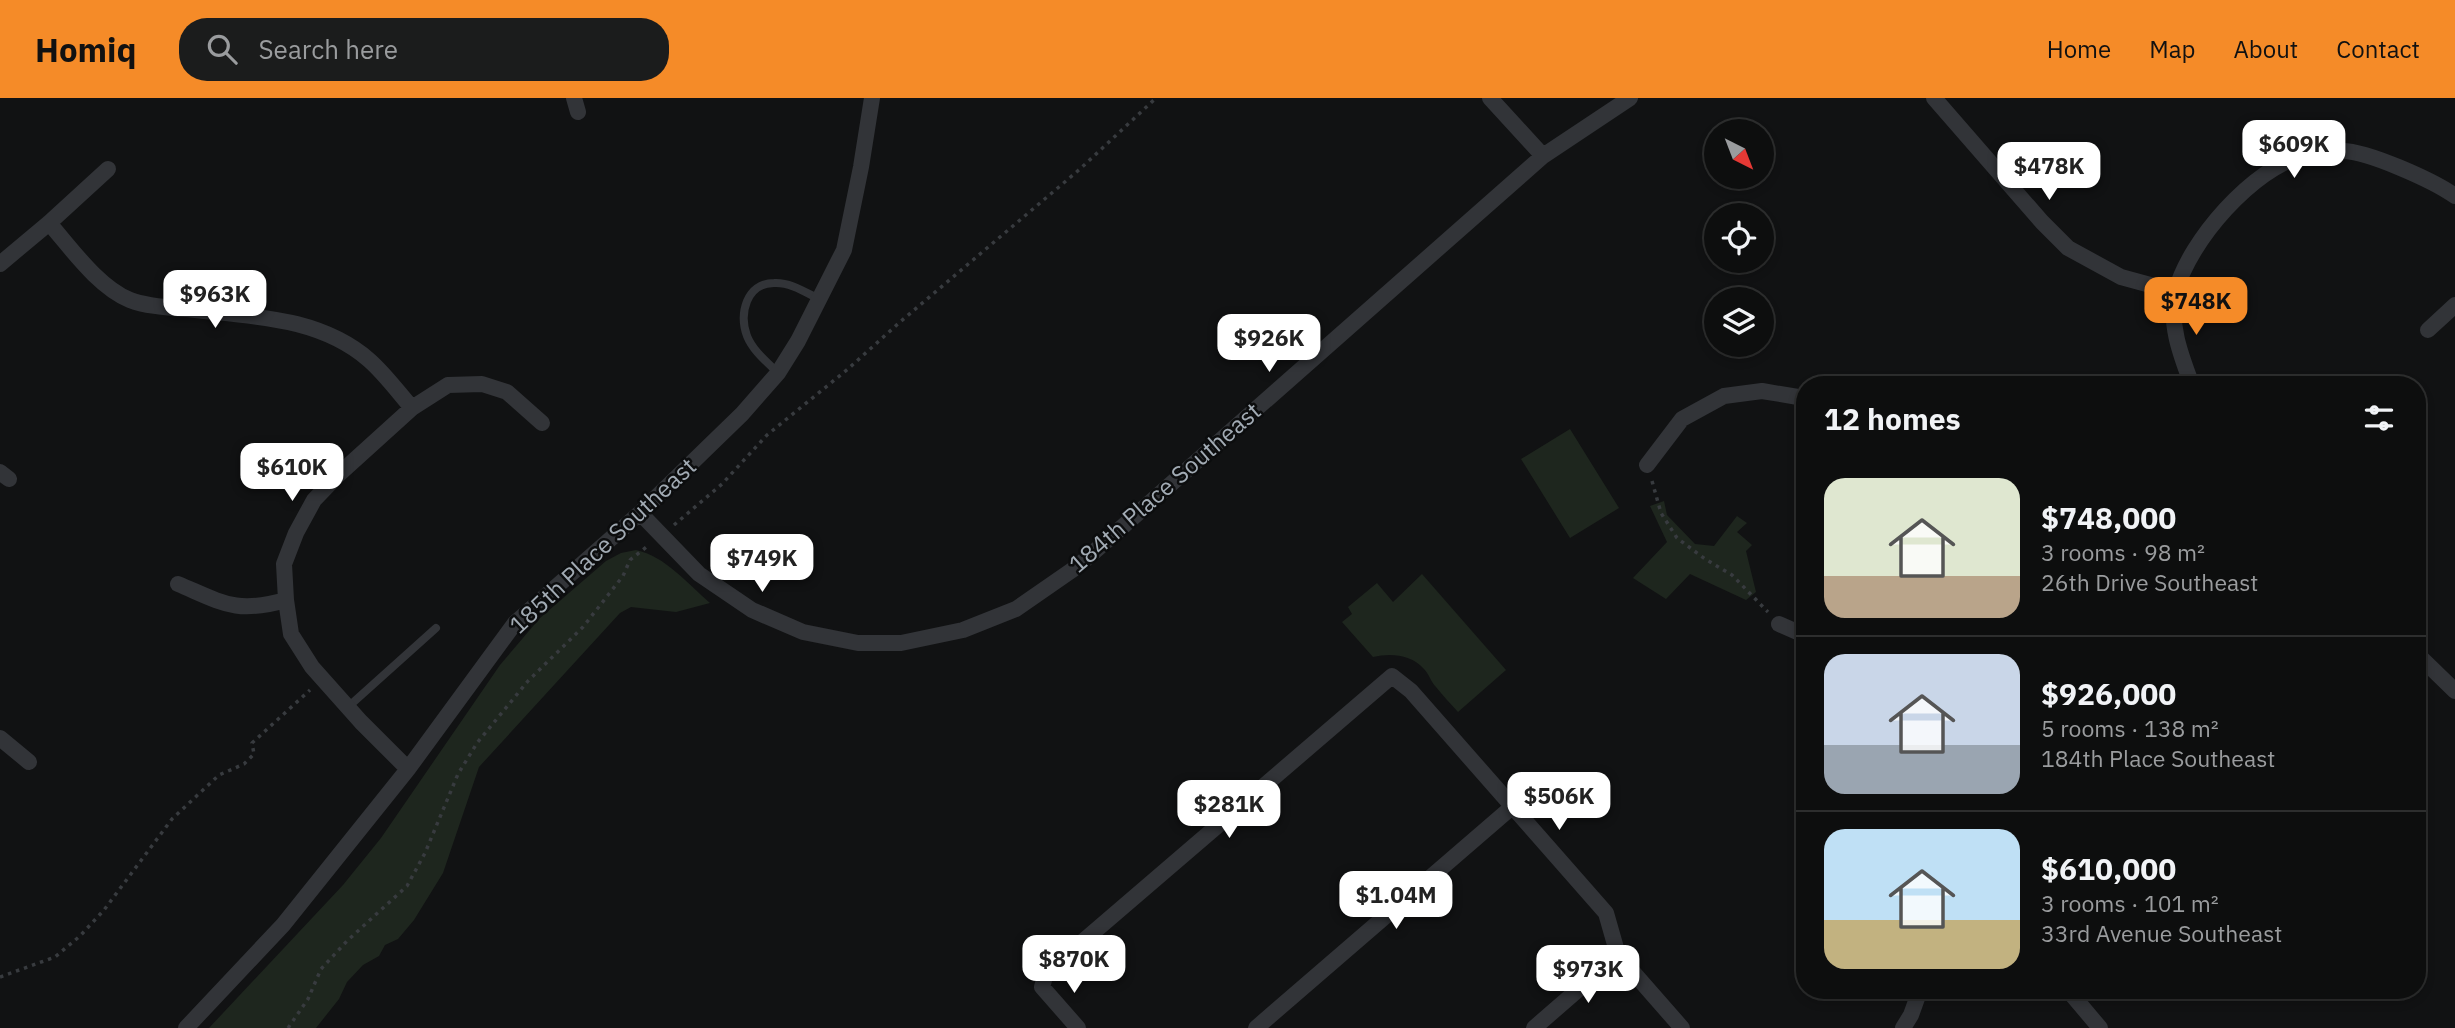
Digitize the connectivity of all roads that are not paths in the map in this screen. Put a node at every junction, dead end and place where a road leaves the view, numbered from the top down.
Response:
1 (872, 98) edge
2 (1490, 98) edge
3 (1630, 98) edge
4 (1934, 98) edge
5 (1543, 156) junction
6 (108, 169) dead end
7 (2454, 193) edge
8 (49, 223) junction
9 (0, 264) edge
10 (2176, 292) junction
11 (819, 299) junction
12 (2455, 305) edge
13 (2428, 330) dead end
14 (778, 373) junction
15 (2189, 376) edge
16 (1796, 397) edge
17 (412, 408) junction
18 (542, 423) dead end
19 (1647, 465) road end
20 (639, 513) junction
21 (178, 584) dead end
22 (286, 600) junction
23 (1779, 624) road end
24 (436, 628) dead end
25 (1796, 631) edge
26 (2426, 663) edge
27 (2455, 691) edge
28 (348, 707) junction
29 (0, 738) edge
30 (29, 762) dead end
31 (408, 769) junction
32 (1512, 807) junction
33 (1618, 955) junction
34 (1916, 999) edge
35 (2076, 999) edge
36 (1907, 1021) edge
37 (186, 1028) edge
38 (1078, 1028) edge
39 (1256, 1028) edge
40 (1534, 1028) edge
41 (1682, 1028) edge
42 (1922, 1028) edge
43 (2100, 1028) edge

1 - 11 street, 185th Place Southeast
2 - 5 street
3 - 5 street, 184th Place Southeast
4 - 10 street
5 - 20 street, 184th Place Southeast
6 - 8 street
7 - 10 street
8 - 9 street
8 - 17 street
10 - 15 street
11 - 14 street, 185th Place Southeast
11 - 14 lane
12 - 13 street
14 - 20 street, 185th Place Southeast
16 - 19 street
17 - 18 street
17 - 22 street
20 - 31 street, 185th Place Southeast
21 - 22 street
22 - 28 street
23 - 25 street
24 - 28 lane
26 - 27 street
28 - 31 street
29 - 30 street
31 - 37 street, 185th Place Southeast
32 - 33 street
32 - 38 street
32 - 39 street
33 - 40 street
33 - 41 street
34 - 36 street
35 - 43 street
36 - 42 street

